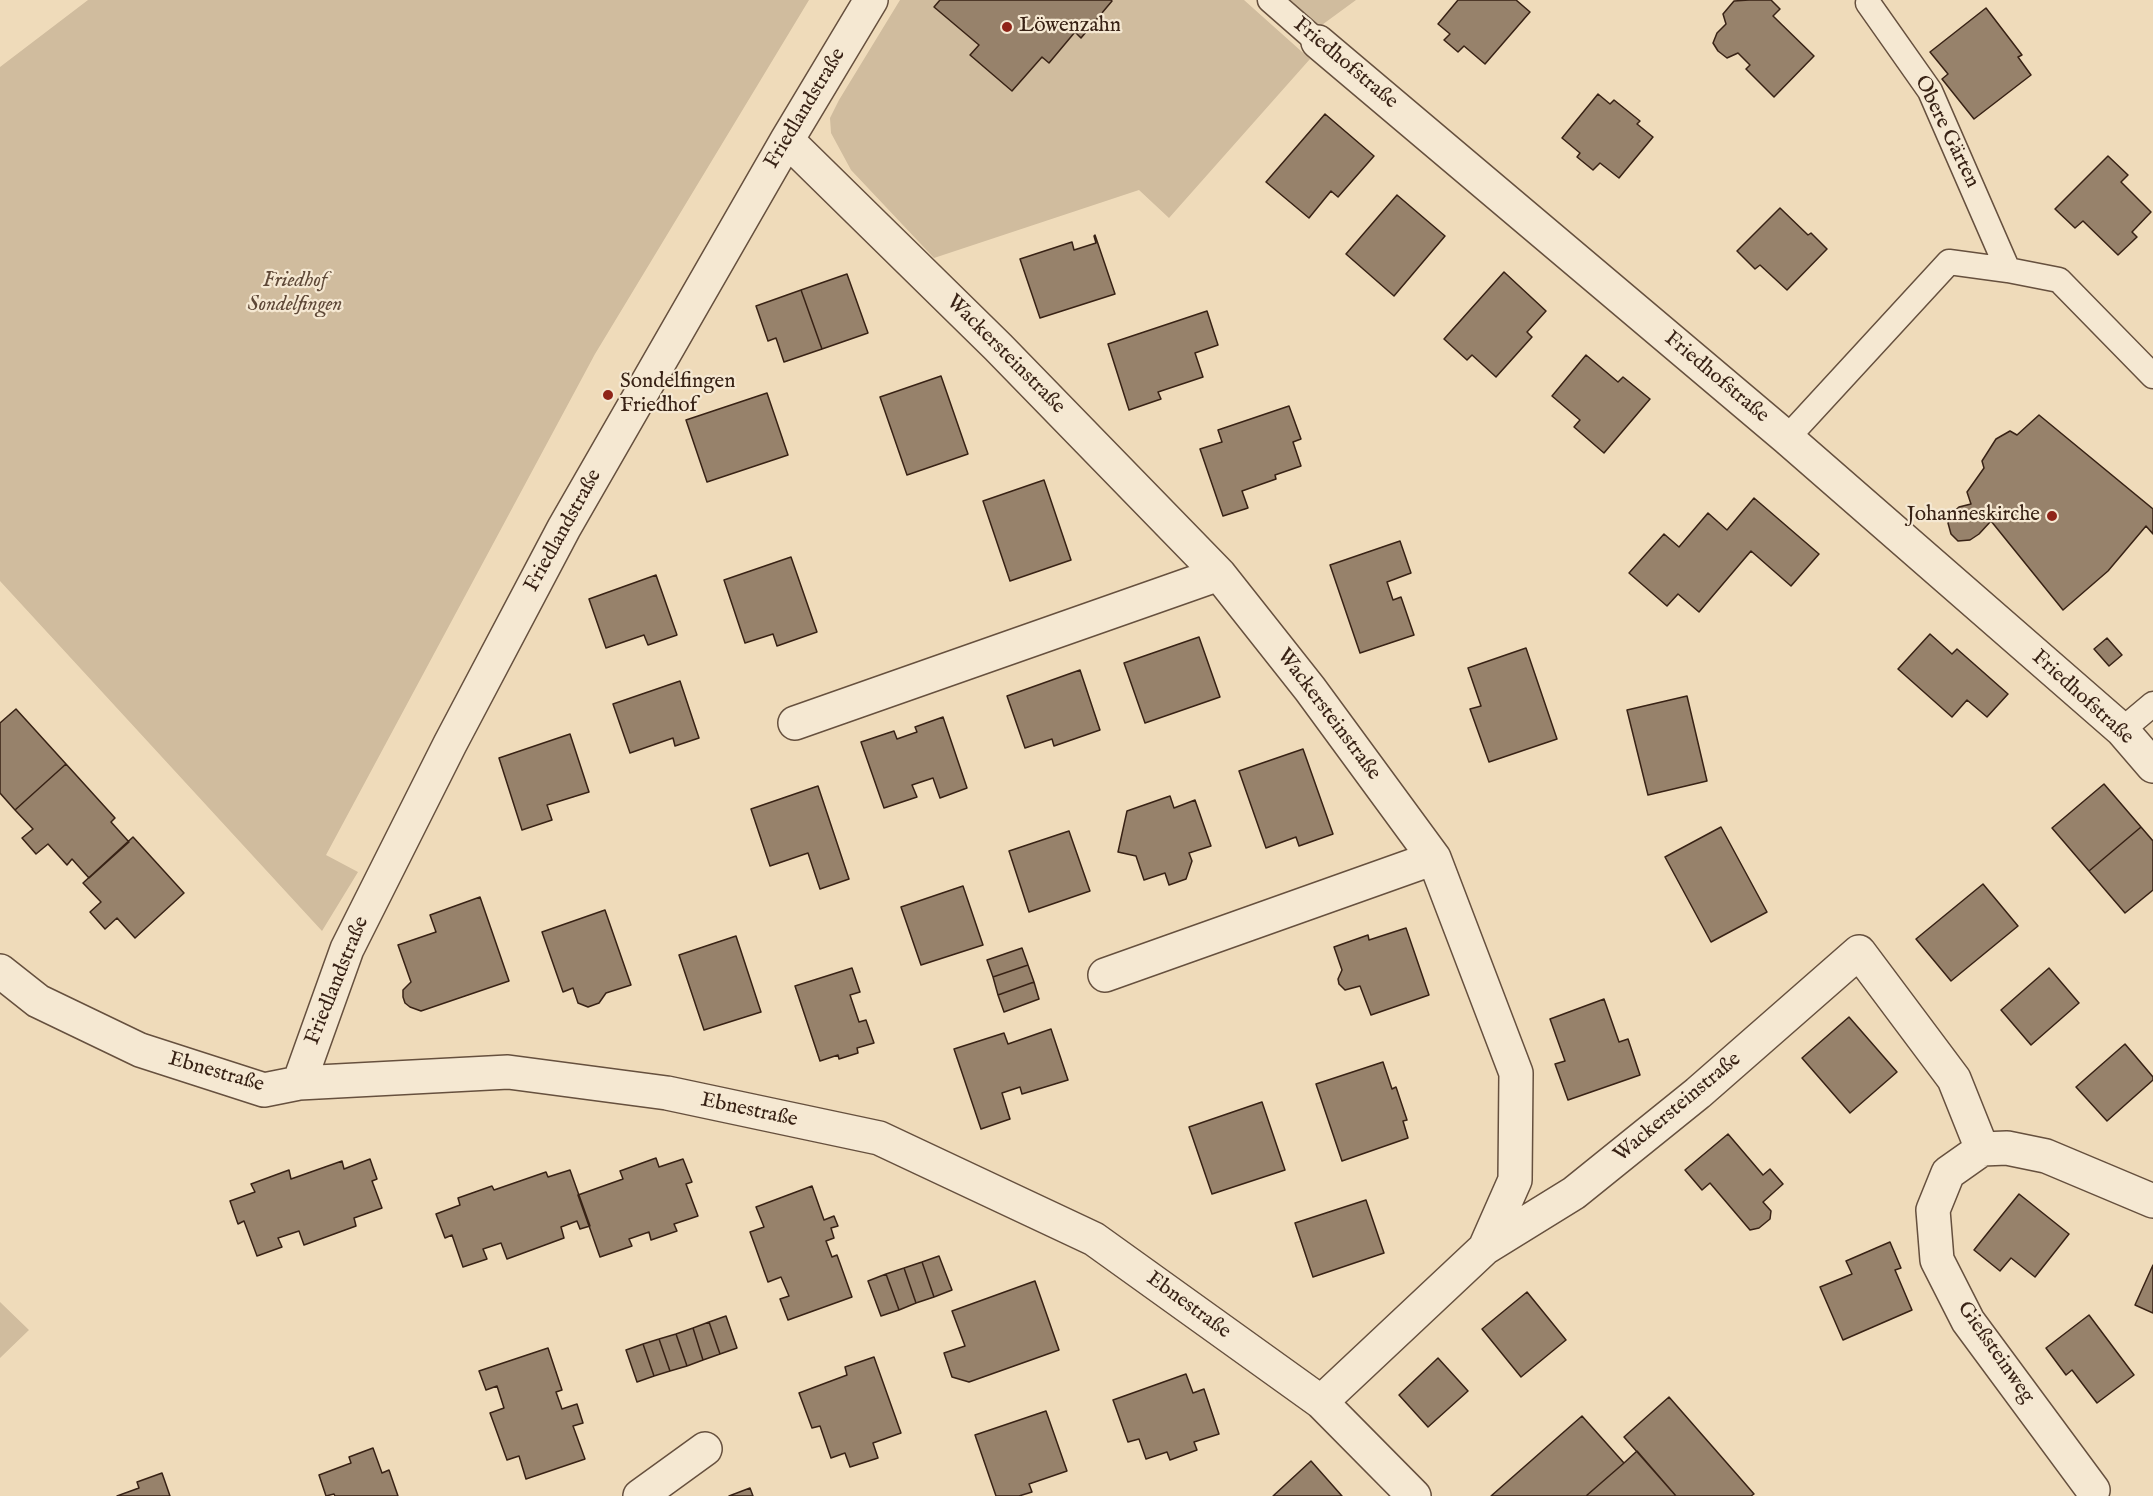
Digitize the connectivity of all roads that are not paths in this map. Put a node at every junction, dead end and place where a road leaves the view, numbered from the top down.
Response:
1 (871, 0) edge
2 (1270, 0) edge
3 (1868, 3) dead end
4 (1318, 42) joint
5 (787, 140) junction
6 (2008, 270) junction
7 (2153, 376) edge
8 (1787, 438) junction
9 (1219, 574) junction
10 (2153, 704) edge
11 (795, 723) dead end
12 (2122, 730) junction
13 (2153, 766) edge
14 (1434, 858) junction
15 (0, 970) edge
16 (1105, 975) dead end
17 (299, 1083) junction
18 (1982, 1149) junction
19 (2153, 1201) edge
20 (1485, 1248) junction
21 (1321, 1402) junction
22 (705, 1449) dead end
23 (2094, 1490) dead end
24 (640, 1496) edge
25 (1414, 1496) edge

1 - 5 street, Friedlandstraße
2 - 4 lane, Friedhofstraße
3 - 6 lane, Obere Gärten
4 - 8 street, Friedhofstraße
5 - 9 street, Wackersteinstraße
5 - 17 street, Friedlandstraße
6 - 7 lane
6 - 8 lane
8 - 12 street, Friedhofstraße
9 - 11 street
9 - 14 street, Wackersteinstraße
10 - 12 lane
12 - 13 street, Friedhofstraße
14 - 16 street
14 - 20 street, Wackersteinstraße
15 - 17 street, Ebnestraße
17 - 21 street, Ebnestraße
18 - 19 street
18 - 20 street, Wackersteinstraße
18 - 23 street, Gießsteinweg
20 - 21 street, Wackersteinstraße
21 - 25 street, Ebnestraße
22 - 24 street

